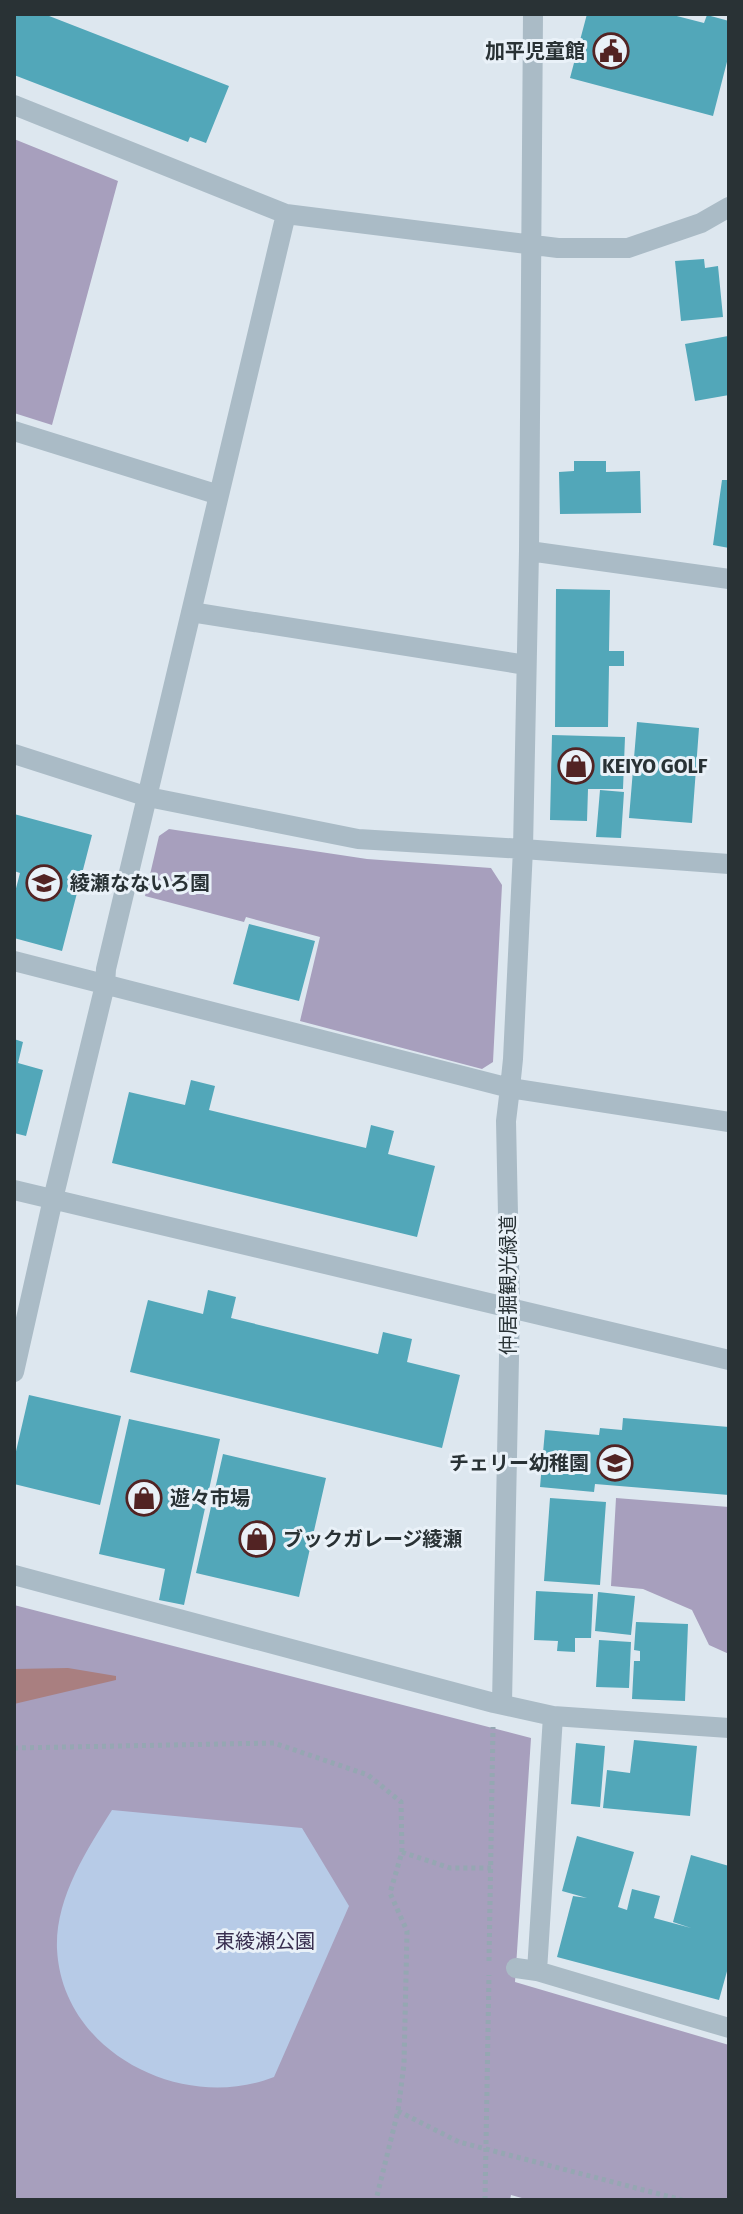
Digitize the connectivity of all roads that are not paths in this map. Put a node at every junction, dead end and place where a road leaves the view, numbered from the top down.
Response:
1 (533, 14) edge
2 (14, 105) edge
3 (729, 207) edge
4 (286, 214) junction
5 (532, 244) junction
6 (14, 431) edge
7 (219, 495) junction
8 (529, 551) junction
9 (729, 579) edge
10 (191, 612) junction
11 (526, 665) junction
12 (14, 754) edge
13 (148, 797) junction
14 (523, 849) junction
15 (729, 864) edge
16 (14, 961) edge
17 (105, 985) junction
18 (510, 1088) junction
19 (729, 1122) edge
20 (14, 1190) edge
21 (53, 1199) junction
22 (510, 1308) junction
23 (729, 1360) edge
24 (14, 1372) edge
25 (14, 1575) edge
26 (502, 1703) junction
27 (553, 1716) junction
28 (729, 1728) edge
29 (729, 2028) edge

1 - 5 street, 仲居掘観光緑道
2 - 4 street
3 - 5 street
4 - 5 street
4 - 7 street
5 - 8 street, 仲居掘観光緑道
6 - 7 street
7 - 10 street
8 - 9 street
8 - 11 street, 仲居掘観光緑道
10 - 11 street
10 - 13 street
11 - 14 street, 仲居掘観光緑道
12 - 13 street
13 - 14 street
13 - 17 street
14 - 15 street
14 - 18 street, 仲居掘観光緑道
16 - 17 street
17 - 18 street
17 - 21 street
18 - 19 street
18 - 22 street, 仲居掘観光緑道
20 - 21 street
21 - 22 street
21 - 24 street
22 - 23 street
22 - 26 street, 仲居掘観光緑道
25 - 26 street
26 - 27 street
27 - 28 street
27 - 29 street

